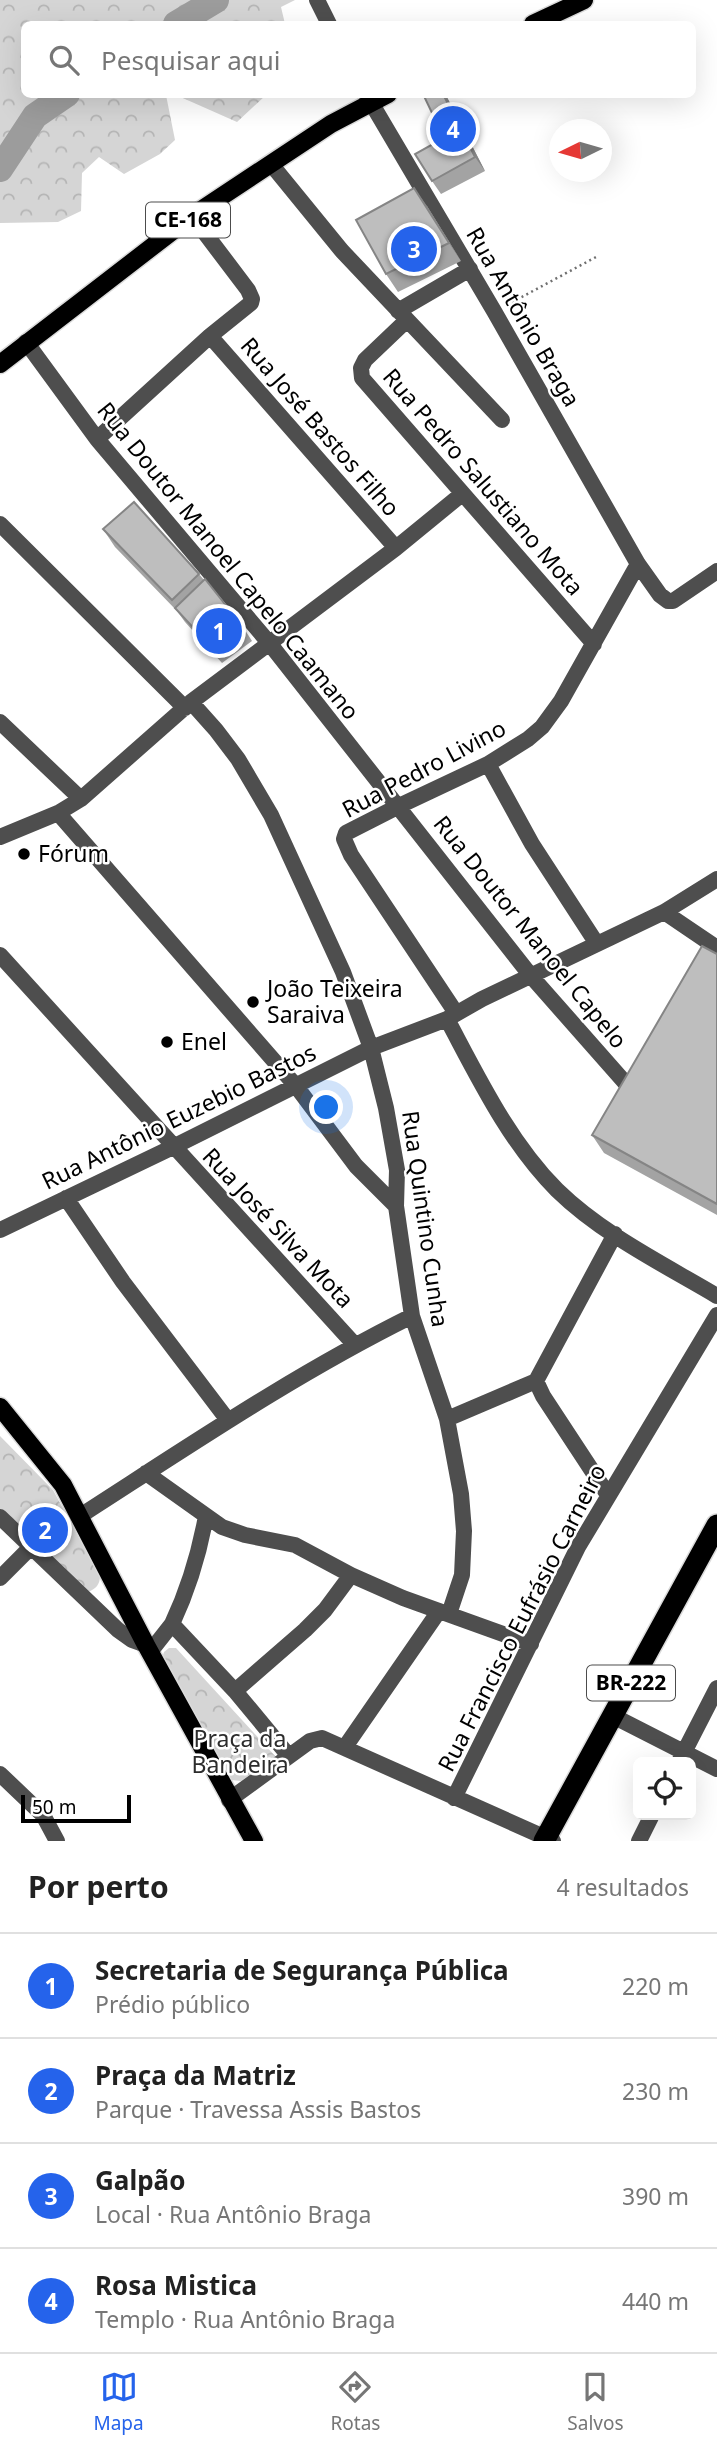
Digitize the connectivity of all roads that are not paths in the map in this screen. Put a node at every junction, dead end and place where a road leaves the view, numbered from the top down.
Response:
1 (317, 0) edge
2 (584, 0) edge
3 (328, 21) edge
4 (539, 21) edge
5 (368, 99) edge
6 (271, 164) junction
7 (192, 216) junction
8 (470, 269) junction
9 (403, 315) junction
10 (211, 336) junction
11 (26, 342) junction
12 (0, 364) edge
13 (502, 420) dead end
14 (97, 439) junction
15 (462, 494) junction
16 (0, 524) edge
17 (396, 548) junction
18 (638, 564) junction
19 (717, 571) edge
20 (270, 644) junction
21 (594, 644) junction
22 (188, 705) junction
23 (0, 722) edge
24 (488, 764) junction
25 (81, 799) junction
26 (399, 806) junction
27 (58, 813) junction
28 (0, 837) edge
29 (717, 879) edge
30 (664, 912) junction
31 (597, 944) junction
32 (717, 948) edge
33 (0, 955) edge
34 (531, 975) junction
35 (452, 1016) junction
36 (371, 1048) junction
37 (296, 1086) junction
38 (628, 1086) edge
39 (173, 1147) junction
40 (66, 1198) junction
41 (396, 1206) junction
42 (0, 1230) edge
43 (615, 1234) junction
44 (717, 1296) edge
45 (717, 1315) edge
46 (412, 1316) junction
47 (354, 1344) junction
48 (536, 1381) junction
49 (0, 1408) edge
50 (227, 1419) junction
51 (447, 1419) junction
52 (146, 1473) junction
53 (608, 1495) junction
54 (80, 1516) junction
55 (206, 1516) junction
56 (0, 1517) edge
57 (717, 1525) edge
58 (31, 1547) junction
59 (351, 1575) junction
60 (0, 1578) edge
61 (444, 1613) junction
62 (172, 1624) junction
63 (531, 1644) junction
64 (148, 1649) junction
65 (717, 1688) edge
66 (235, 1691) junction
67 (613, 1716) junction
68 (345, 1747) junction
69 (289, 1756) junction
70 (681, 1757) edge
71 (696, 1762) edge
72 (717, 1769) edge
73 (2, 1778) edge
74 (454, 1798) junction
75 (229, 1800) junction
76 (650, 1820) edge
77 (548, 1840) edge
78 (57, 1841) edge
79 (254, 1841) edge
80 (639, 1841) edge

1 - 3 street
2 - 4 main road
5 - 6 main road, CE-168
5 - 8 street, Rua Antônio Braga
6 - 7 main road, CE-168
6 - 9 street
7 - 10 street
7 - 11 main road, CE-168
8 - 9 street
8 - 18 street, Rua Antônio Braga
9 - 13 street
9 - 15 street, Rua Pedro Salustiano Mota
10 - 14 street
10 - 17 street, Rua José Bastos Filho
11 - 12 main road, CE-168
11 - 14 street, Rua Doutor Manoel Capelo Caamano
14 - 20 street, Rua Doutor Manoel Capelo Caamano
15 - 17 street
15 - 21 street, Rua Pedro Salustiano Mota
16 - 22 street, Rua Quintino Cunha
17 - 20 street
18 - 19 street, Rua Antônio Braga
18 - 21 street, Rua Pedro Livino
20 - 22 street
20 - 26 street, Rua Doutor Manoel Capelo Caamano
21 - 24 street, Rua Pedro Livino
22 - 25 street
22 - 36 street, Rua Quintino Cunha
23 - 25 street
24 - 26 street, Rua Pedro Livino
24 - 31 street
25 - 27 street
26 - 34 street, Rua Doutor Manoel Capelo
26 - 35 street, Rua Pedro Livino
27 - 28 street
27 - 37 street
29 - 30 street, Rua Antônio Euzebio Bastos
30 - 31 street, Rua Antônio Euzebio Bastos
30 - 32 street
31 - 34 street, Rua Antônio Euzebio Bastos
33 - 39 street, Rua José Silva Mota
34 - 35 street, Rua Antônio Euzebio Bastos
34 - 38 street, Rua Doutor Manoel Capelo
35 - 36 street, Rua Antônio Euzebio Bastos
35 - 43 street
36 - 37 street, Rua Antônio Euzebio Bastos
36 - 41 street, Rua Quintino Cunha
37 - 39 street, Rua Antônio Euzebio Bastos
37 - 41 street
39 - 40 street, Rua Antônio Euzebio Bastos
39 - 47 street, Rua José Silva Mota
40 - 42 street, Rua Antônio Euzebio Bastos
40 - 50 street
41 - 46 street, Rua Quintino Cunha
43 - 44 street
43 - 48 street
45 - 53 street, Rua Francisco Eufrásio Carneiro
46 - 47 street
46 - 51 street, Rua Quintino Cunha
47 - 50 street
48 - 51 street
48 - 53 street
49 - 54 main road
50 - 52 street
51 - 61 street, Rua Quintino Cunha
52 - 54 street
52 - 55 street
53 - 63 street, Rua Francisco Eufrásio Carneiro
54 - 64 main road
55 - 59 street
55 - 62 street
56 - 58 street
57 - 67 highway, BR-222
58 - 60 street
58 - 64 street
59 - 61 street
59 - 66 street
61 - 63 street
61 - 68 street, Rua Quintino Cunha
62 - 64 street
62 - 66 street
63 - 74 street, Rua Francisco Eufrásio Carneiro
64 - 75 main road
65 - 70 street
66 - 69 street
67 - 70 street
67 - 77 highway, BR-222
68 - 69 street
68 - 74 street
69 - 75 street
71 - 72 street
73 - 78 street
74 - 77 street
75 - 79 main road
76 - 80 street

